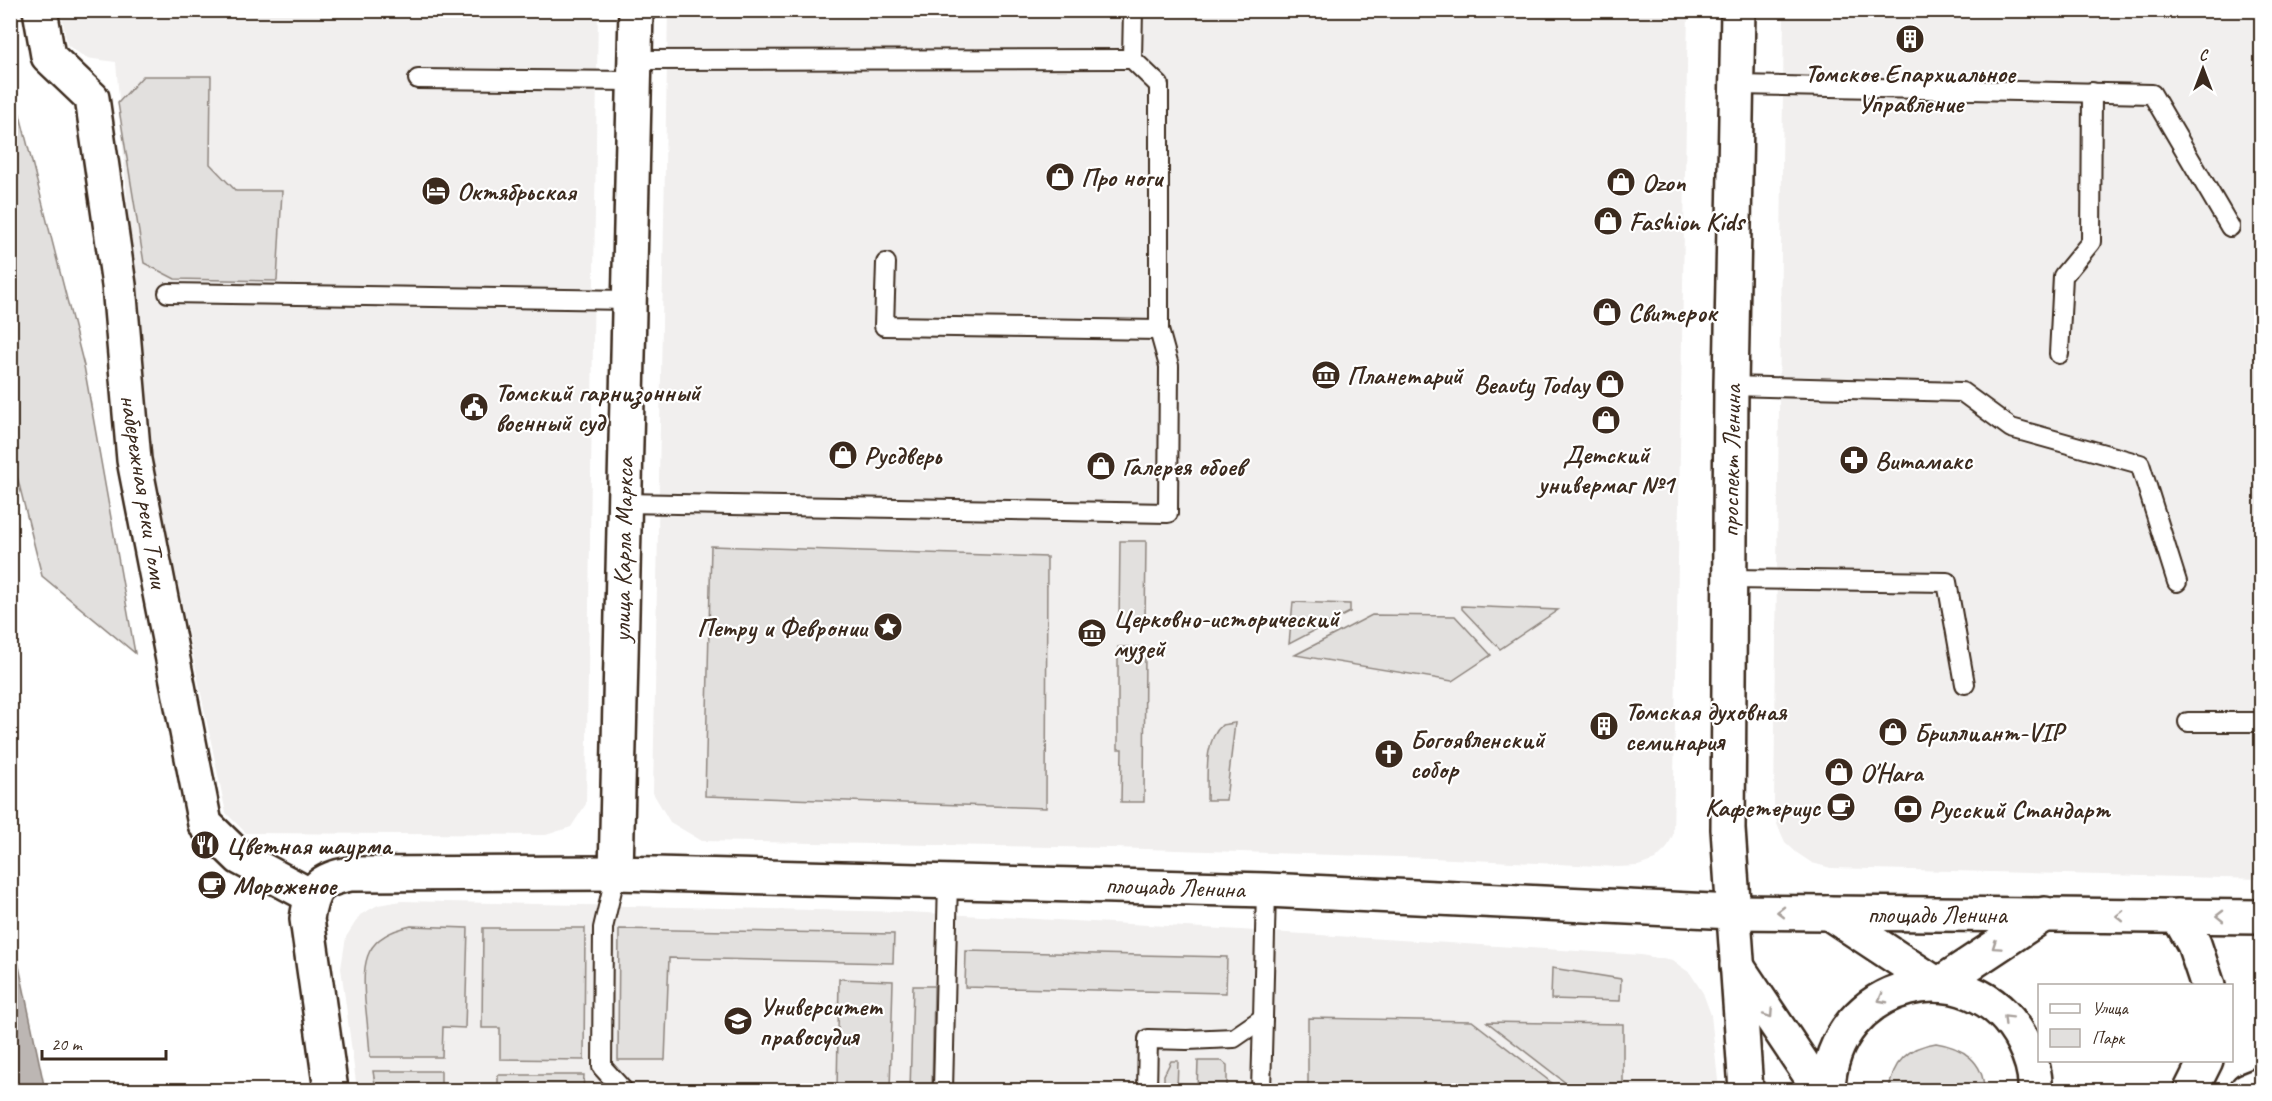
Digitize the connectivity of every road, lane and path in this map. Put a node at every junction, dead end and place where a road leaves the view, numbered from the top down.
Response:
1 (40, 10) edge
2 (636, 10) edge
3 (1133, 10) edge
4 (1738, 10) edge
5 (1132, 59) junction
6 (634, 71) junction
7 (418, 79) dead end
8 (1738, 85) junction
9 (2092, 92) junction
10 (2230, 226) dead end
11 (886, 263) dead end
12 (168, 293) dead end
13 (629, 300) junction
14 (1159, 330) junction
15 (2059, 354) dead end
16 (1731, 386) junction
17 (624, 503) junction
18 (1730, 579) junction
19 (2177, 582) dead end
20 (1965, 684) dead end
21 (2188, 722) dead end
22 (2262, 722) edge
23 (616, 873) junction
24 (948, 880) junction
25 (1266, 890) junction
26 (311, 896) junction
27 (1733, 912) junction
28 (1829, 913) junction
29 (2045, 914) junction
30 (2178, 916) junction
31 (2262, 917) edge
32 (1737, 966) junction
33 (2207, 984) edge
34 (1938, 985) junction
35 (1263, 1017) junction
36 (2205, 1062) edge
37 (2262, 1084) edge
38 (331, 1090) edge
39 (623, 1090) edge
40 (943, 1090) edge
41 (1147, 1090) edge
42 (1261, 1090) edge
43 (1746, 1090) edge
44 (1820, 1090) edge
45 (1828, 1090) edge
46 (2035, 1090) edge
47 (2192, 1090) edge
48 (2247, 1090) edge

1 - 26 street, набережная реки Томи
2 - 6 street, улица Карла Маркса
3 - 5 lane
4 - 8 street, проспект Ленина
5 - 6 lane
5 - 14 lane
6 - 7 lane
6 - 13 street, улица Карла Маркса
8 - 9 lane
8 - 16 street, проспект Ленина
9 - 10 lane
9 - 15 lane
11 - 14 lane
12 - 13 lane
13 - 17 street, улица Карла Маркса
14 - 17 lane
16 - 18 street, проспект Ленина
16 - 19 lane
17 - 23 street, улица Карла Маркса
18 - 20 lane
18 - 27 street, проспект Ленина
21 - 22 lane
23 - 24 street, площадь Ленина
23 - 26 street
23 - 39 lane
24 - 25 street, площадь Ленина
24 - 40 lane
25 - 27 street, площадь Ленина
25 - 35 lane
26 - 38 street
28 -> 27 street, площадь Ленина
27 - 32 street
28 - 29 street, площадь Ленина
28 - 34 street, площадь Ленина
30 -> 29 street, площадь Ленина
29 -> 34 street, площадь Ленина
31 -> 30 street, площадь Ленина
30 - 33 street
32 - 43 street
32 -> 44 street
34 -> 45 street, площадь Ленина
46 -> 34 street, площадь Ленина
35 - 41 lane
35 - 42 lane
36 - 47 street
37 - 48 street

